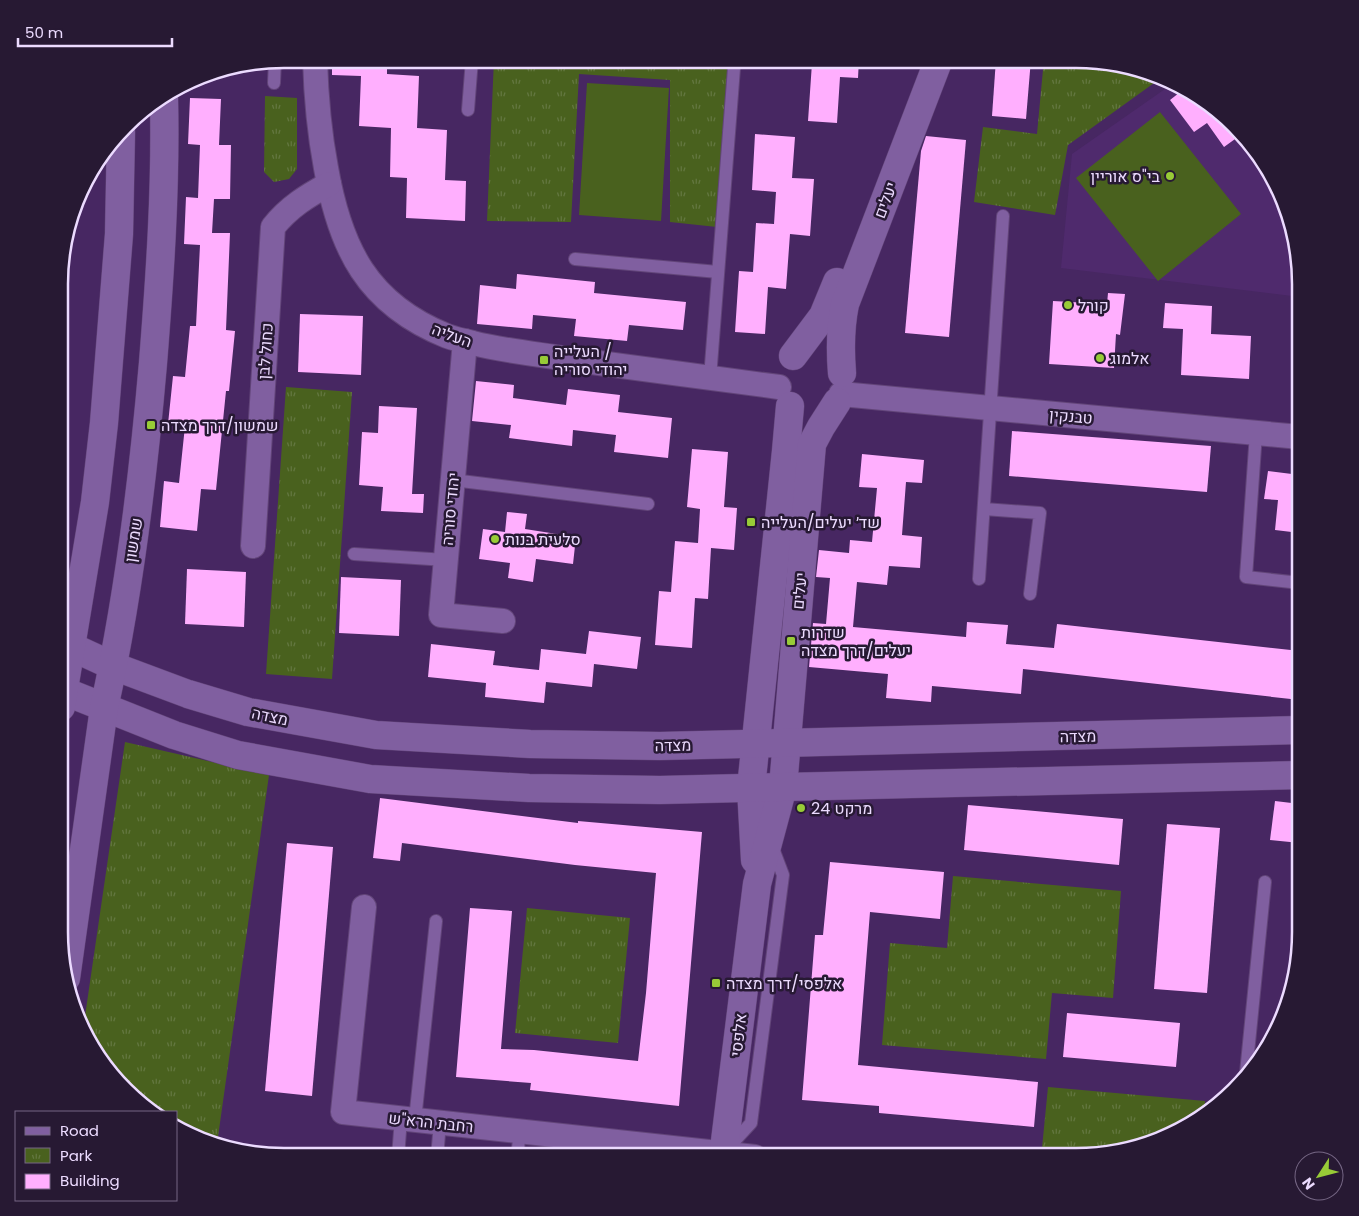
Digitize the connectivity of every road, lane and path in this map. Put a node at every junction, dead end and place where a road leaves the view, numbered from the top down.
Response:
1 (275, 68) edge
2 (315, 68) edge
3 (471, 68) edge
4 (734, 68) dead end
5 (919, 68) edge
6 (936, 68) edge
7 (274, 84) dead end
8 (164, 104) edge
9 (468, 110) dead end
10 (121, 141) edge
11 (329, 184) junction
12 (1003, 216) dead end
13 (575, 259) dead end
14 (718, 272) junction
15 (465, 341) junction
16 (793, 356) junction
17 (710, 378) junction
18 (840, 390) junction
19 (784, 396) junction
20 (990, 408) junction
21 (1256, 433) junction
22 (1292, 436) edge
23 (453, 480) junction
24 (648, 504) dead end
25 (984, 509) junction
26 (253, 546) dead end
27 (87, 550) junction
28 (354, 554) dead end
29 (446, 560) junction
30 (979, 579) dead end
31 (68, 580) edge
32 (1292, 581) edge
33 (1030, 594) dead end
34 (503, 621) dead end
35 (68, 635) edge
36 (68, 645) edge
37 (113, 666) junction
38 (68, 698) edge
39 (104, 708) junction
40 (1292, 730) edge
41 (786, 743) junction
42 (755, 744) junction
43 (1292, 775) edge
44 (783, 787) junction
45 (751, 788) junction
46 (769, 839) junction
47 (1265, 882) dead end
48 (757, 884) junction
49 (364, 907) dead end
50 (436, 921) dead end
51 (69, 958) edge
52 (1247, 1064) edge
53 (408, 1119) junction
54 (440, 1123) junction
55 (520, 1131) junction
56 (565, 1147) edge
57 (400, 1148) edge
58 (439, 1148) edge
59 (518, 1148) edge
60 (586, 1148) edge
61 (724, 1148) edge
62 (730, 1148) edge

1 - 7 lane
2 - 11 street, העליה
3 - 9 lane
4 - 14 lane
5 - 16 main road, יעלים
6 - 18 main road, יעלים
8 - 37 main road, שמשון
10 - 27 main road
11 - 15 street, העליה
11 - 26 street, כחול לבן
12 - 20 lane
13 - 14 lane
14 - 17 lane
15 - 17 street, העליה
15 - 23 street, יהודי סוריה
16 - 18 main road
16 - 19 main road
17 - 19 street, העליה
18 - 19 main road
18 - 20 street, טבנקין
18 - 41 main road, יעלים
19 - 42 main road, יעלים
20 - 21 street, טבנקין
20 - 25 lane
21 - 22 street, טבנקין
21 - 32 lane
23 - 24 lane
23 - 29 street, יהודי סוריה
25 - 30 lane
25 - 33 lane
27 - 31 main road
27 - 35 main road
28 - 29 lane
29 - 34 street, יהודי סוריה
36 - 37 main road, מצדה
37 - 39 main road, שמשון
37 - 42 main road, מצדה
38 - 39 main road
39 - 45 main road
39 - 51 main road, שמשון
40 - 41 main road, מצדה
41 - 42 main road, מצדה
41 - 44 main road, יעלים
42 - 45 main road, יעלים
43 - 44 main road
44 - 45 main road
44 - 46 main road, אלפסי
45 - 48 main road, אלפסי
46 - 48 main road, אלפסי
46 - 62 lane
47 - 52 lane
48 - 61 main road, אלפסי
49 - 53 street, רחבת הרא"ש
50 - 53 lane
53 - 54 street, רחבת הרא"ש
53 - 57 lane
54 - 55 street, רחבת הרא"ש
54 - 58 lane
55 - 56 street, רחבת הרא"ש
55 - 59 lane
56 - 60 street, רחבת הרא"ש

